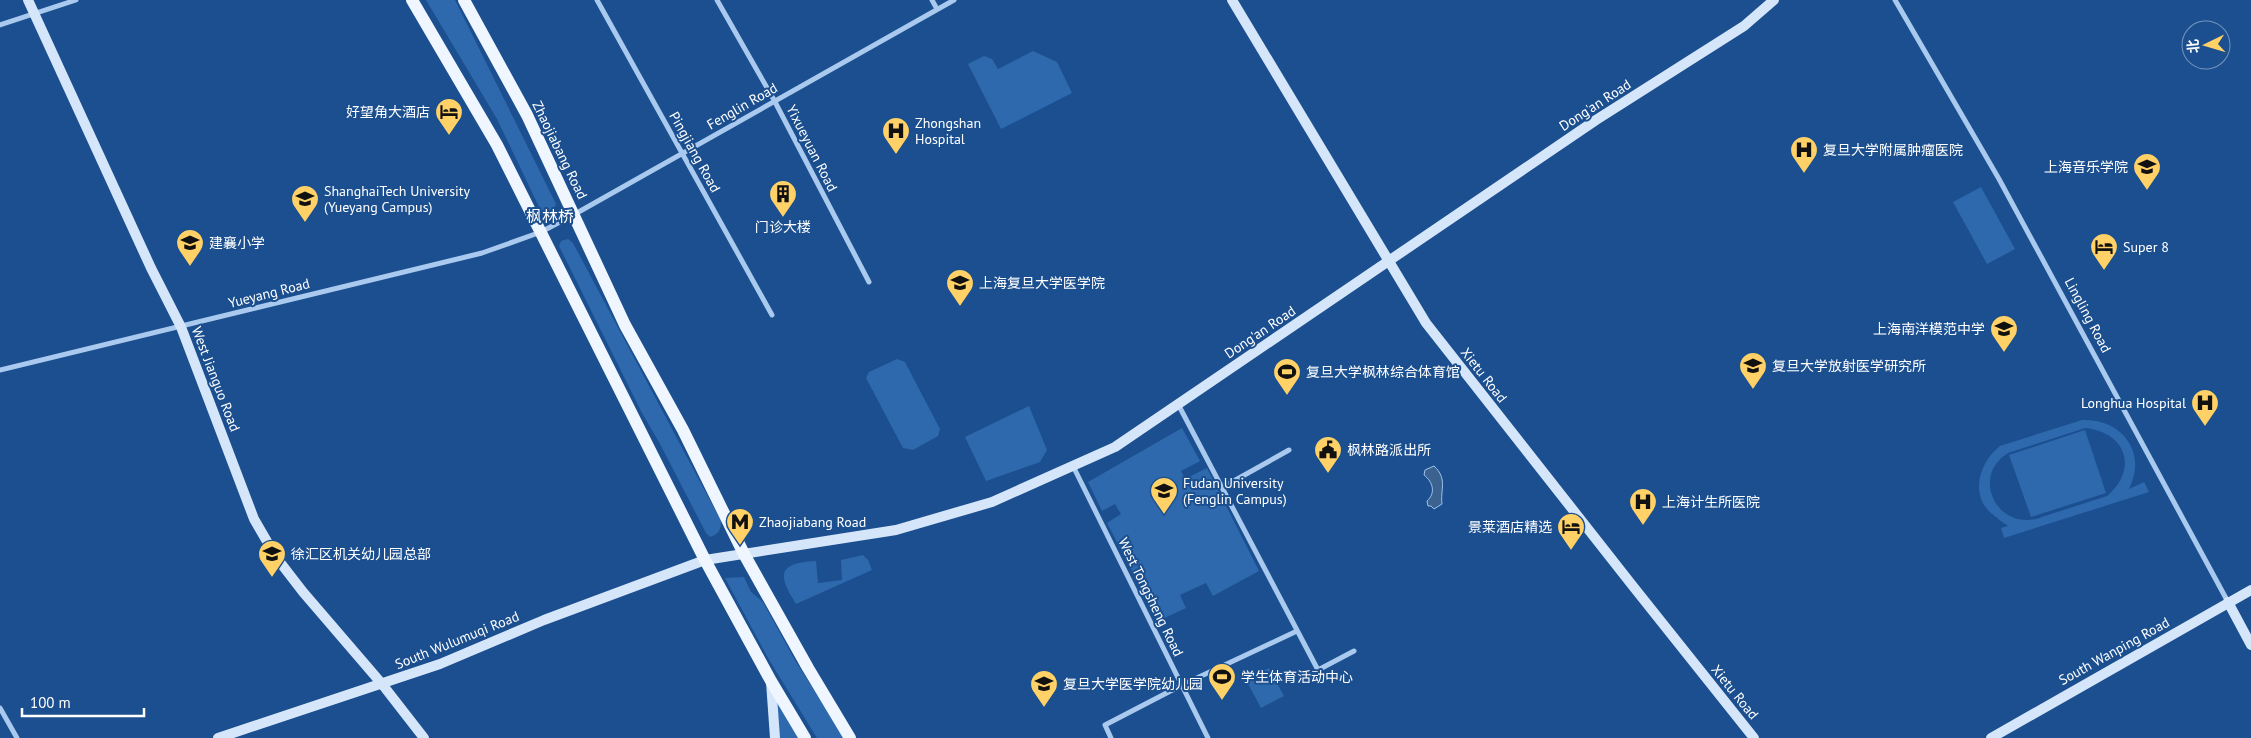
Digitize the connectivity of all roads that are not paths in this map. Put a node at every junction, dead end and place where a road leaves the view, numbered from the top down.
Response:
1 (28, 0) edge
2 (76, 0) edge
3 (412, 0) edge
4 (464, 0) edge
5 (598, 0) edge
6 (717, 0) edge
7 (932, 0) edge
8 (954, 0) edge
9 (1232, 0) edge
10 (1774, 0) edge
11 (1895, 0) edge
12 (938, 9) junction
13 (34, 14) junction
14 (0, 25) edge
15 (774, 100) junction
16 (683, 153) junction
17 (575, 214) junction
18 (541, 232) junction
19 (1390, 261) junction
20 (868, 282) dead end
21 (772, 315) dead end
22 (181, 327) junction
23 (0, 370) edge
24 (1178, 404) junction
25 (1289, 450) dead end
26 (1073, 466) junction
27 (1223, 487) junction
28 (744, 554) junction
29 (705, 560) junction
30 (2251, 590) edge
31 (2228, 602) junction
32 (1297, 631) junction
33 (2251, 645) edge
34 (1354, 651) dead end
35 (771, 681) junction
36 (382, 684) junction
37 (1182, 685) junction
38 (0, 708) edge
39 (17, 738) edge
40 (218, 738) edge
41 (424, 738) edge
42 (775, 738) edge
43 (805, 738) edge
44 (850, 738) edge
45 (1111, 738) edge
46 (1208, 738) edge
47 (1754, 738) edge
48 (1991, 738) edge

1 - 13 street, West Jianguo Road
2 - 13 street
3 - 18 main road
4 - 17 main road, Zhaojiabang Road
5 - 16 street, Pingjiang Road
6 - 15 street, Yixueyuan Road
7 - 12 street
8 - 12 street, Fenglin Road
9 - 19 street, Xietu Road
10 - 19 street, Dong'an Road
11 - 31 street, Lingling Road
12 - 15 street, Fenglin Road
13 - 14 street
13 - 22 street, West Jianguo Road
15 - 16 street, Fenglin Road
15 - 20 street, Yixueyuan Road
16 - 17 street, Fenglin Road
16 - 21 street, Pingjiang Road
17 - 18 street, Fenglin Road
17 - 28 main road, Zhaojiabang Road
18 - 22 street, Yueyang Road
18 - 29 main road
19 - 24 street, Dong'an Road
19 - 47 street, Xietu Road
22 - 23 street, Yueyang Road
22 - 36 street, West Jianguo Road
24 - 26 street, Dong'an Road
24 - 27 street
25 - 27 street
26 - 28 street, Dong'an Road
26 - 37 street, West Tongsheng Road
27 - 32 street
28 - 29 street, Dong'an Road
28 - 44 main road, Zhaojiabang Road
29 - 35 main road
29 - 36 street, South Wulumuqi Road
30 - 31 street, South Wanping Road
31 - 33 street, Lingling Road
31 - 48 street, South Wanping Road
32 - 34 street
32 - 37 street
35 - 42 street
35 - 43 main road
36 - 40 street, South Wulumuqi Road
36 - 41 street, West Jianguo Road
37 - 45 street
37 - 46 street, West Tongsheng Road
38 - 39 street

